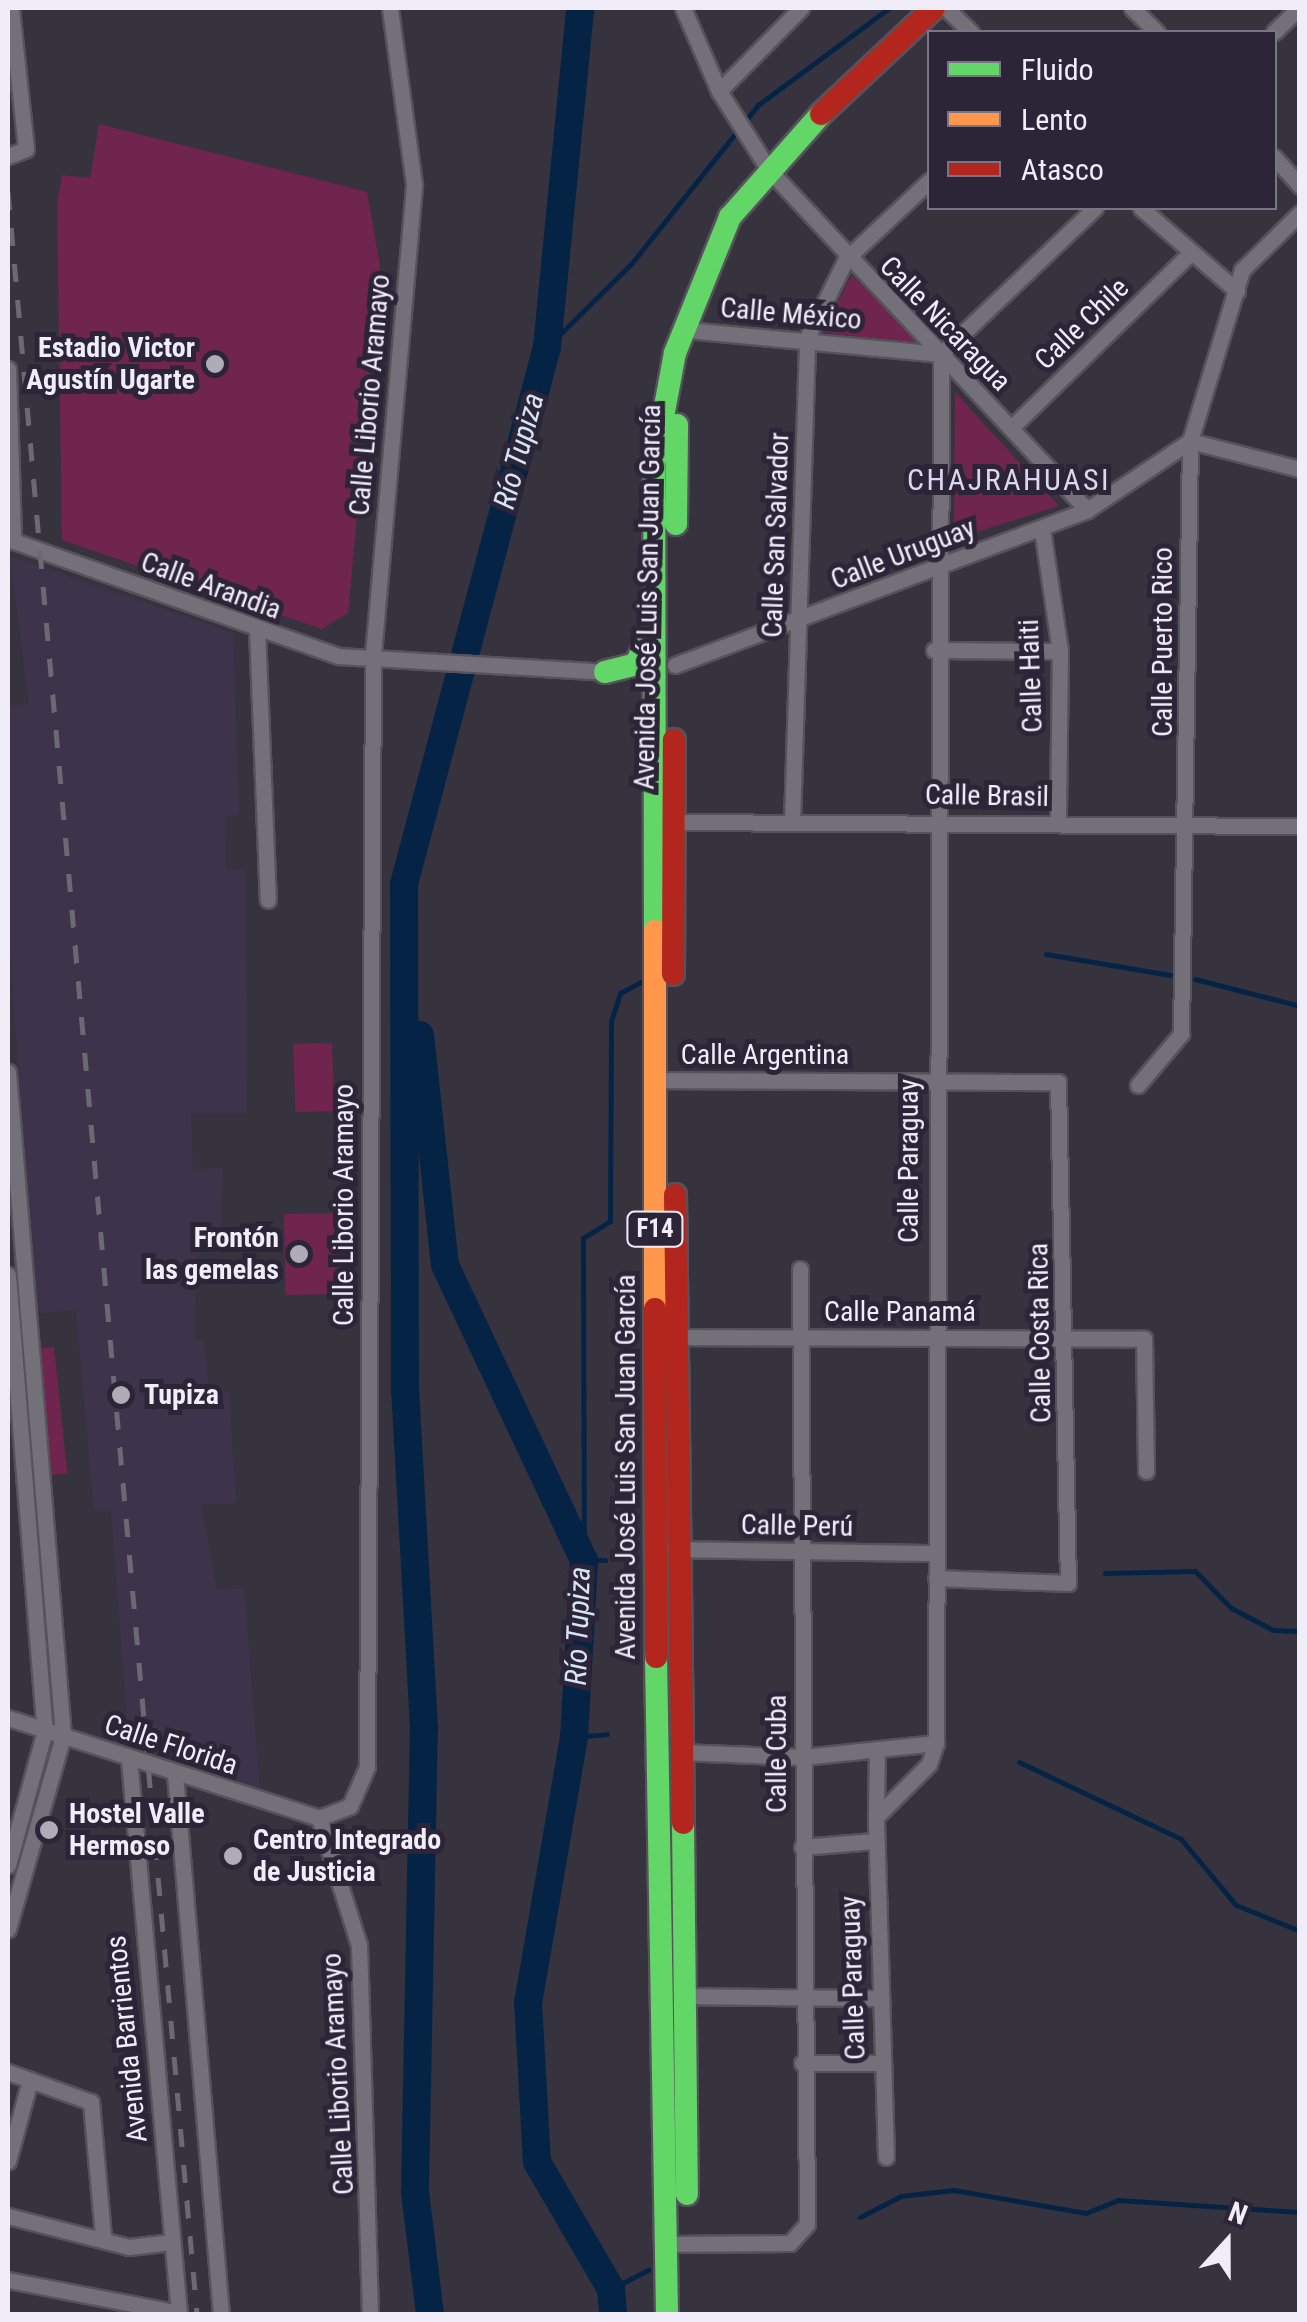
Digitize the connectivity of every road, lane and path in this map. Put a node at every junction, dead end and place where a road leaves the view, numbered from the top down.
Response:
1 (10, 8) edge
2 (390, 8) edge
3 (683, 8) edge
4 (775, 8) edge
5 (801, 8) edge
6 (934, 8) edge
7 (946, 8) edge
8 (1132, 8) edge
9 (1299, 8) edge
10 (785, 24) junction
11 (969, 30) edge
12 (1155, 30) edge
13 (1276, 30) edge
14 (719, 91) junction
15 (8, 156) edge
16 (1277, 161) edge
17 (769, 170) junction
18 (927, 184) edge
19 (1300, 186) edge
20 (1093, 210) edge
21 (1143, 210) edge
22 (1300, 213) edge
23 (1188, 256) junction
24 (846, 258) junction
25 (1237, 291) junction
26 (697, 331) junction
27 (807, 338) junction
28 (941, 354) junction
29 (8, 369) edge
30 (1010, 428) junction
31 (1190, 440) junction
32 (1300, 470) edge
33 (1087, 510) junction
34 (1042, 530) junction
35 (10, 540) edge
36 (935, 565) junction
37 (656, 616) junction
38 (798, 622) junction
39 (257, 630) junction
40 (934, 650) junction
41 (1060, 652) junction
42 (373, 655) junction
43 (676, 665) junction
44 (605, 672) junction
45 (654, 724) junction
46 (934, 820) junction
47 (673, 822) junction
48 (792, 822) junction
49 (1058, 822) junction
50 (1187, 824) junction
51 (1300, 826) edge
52 (268, 900) dead end
53 (8, 1072) edge
54 (934, 1078) junction
55 (663, 1081) junction
56 (1058, 1082) joint
57 (1138, 1085) dead end
58 (800, 1269) dead end
59 (8, 1275) edge
60 (800, 1336) junction
61 (934, 1336) junction
62 (666, 1337) junction
63 (1068, 1338) junction
64 (14, 1414) edge
65 (38, 1420) junction
66 (1146, 1470) dead end
67 (669, 1549) junction
68 (801, 1551) junction
69 (936, 1553) junction
70 (936, 1578) junction
71 (8, 1718) edge
72 (44, 1730) junction
73 (63, 1736) junction
74 (936, 1743) junction
75 (877, 1749) junction
76 (656, 1752) junction
77 (680, 1752) junction
78 (803, 1757) junction
79 (130, 1759) junction
80 (176, 1774) junction
81 (319, 1818) junction
82 (876, 1818) junction
83 (874, 1842) junction
84 (802, 1847) junction
85 (8, 1865) edge
86 (8, 1929) edge
87 (800, 1995) junction
88 (662, 1996) junction
89 (686, 1996) junction
90 (878, 1998) junction
91 (802, 2062) junction
92 (882, 2062) junction
93 (8, 2072) edge
94 (30, 2080) junction
95 (886, 2157) dead end
96 (8, 2160) edge
97 (8, 2216) edge
98 (104, 2236) junction
99 (172, 2242) junction
100 (677, 2244) junction
101 (8, 2280) edge
102 (179, 2314) edge
103 (221, 2314) edge
104 (370, 2314) edge
105 (667, 2314) edge
106 (687, 2314) edge

1 - 15 street
2 - 42 street, Calle Liborio Aramayo
3 - 14 street, Calle Nicaragua
4 - 10 street
5 - 10 street
6 - 17 highway
7 - 11 street
8 - 12 street
9 - 13 street
10 - 14 street
14 - 17 street, Calle Nicaragua
16 - 19 street
17 - 24 street, Calle Nicaragua
17 - 26 highway, Avenida José Luis San Juan García / F14
17 - 37 highway, Avenida José Luis San Juan García / F14
18 - 24 street
20 - 28 street
21 - 23 street
22 - 25 street, Calle Puerto Rico
23 - 25 street
23 - 30 street, Calle Chile
24 - 27 street, Calle San Salvador
24 - 28 street, Calle Nicaragua
25 - 31 street, Calle Puerto Rico
26 - 27 street, Calle México
26 - 43 highway, Avenida José Luis San Juan García / F14
27 - 28 street, Calle México
27 - 38 street, Calle San Salvador
28 - 30 street, Calle Nicaragua
28 - 36 street, Calle Paraguay
29 - 35 street
30 - 33 street, Calle Nicaragua
31 - 32 street
31 - 33 street, Calle Uruguay
31 - 50 street, Calle Puerto Rico
33 - 34 street, Calle Uruguay
34 - 36 street, Calle Uruguay
34 - 41 street, Calle Haiti
35 - 39 street, Calle Arandia
36 - 38 street, Calle Uruguay
36 - 40 street, Calle Paraguay
37 - 44 highway
37 - 45 highway, Avenida José Luis San Juan García / F14
38 - 43 street, Calle Uruguay
38 - 48 street, Calle San Salvador
39 - 42 street, Calle Arandia
39 - 52 street
40 - 41 street
40 - 46 street, Calle Paraguay
41 - 49 street, Calle Haiti
42 - 44 street, Calle Arandia
42 - 81 street, Calle Liborio Aramayo
43 - 47 highway, Avenida José Luis San Juan García / F14
44 - 45 highway
45 - 55 highway, Avenida José Luis San Juan García / F14
46 - 48 street, Calle Brasil
46 - 49 street, Calle Brasil
46 - 54 street, Calle Paraguay
47 - 48 street, Calle Brasil
47 - 55 highway, Avenida José Luis San Juan García / F14
49 - 50 street, Calle Brasil
50 - 51 street, Calle Brasil
50 - 57 street, Calle Puerto Rico
53 - 65 street
54 - 55 street, Calle Argentina
54 - 56 street, Calle Argentina
54 - 61 street, Calle Paraguay
55 - 62 highway, Avenida José Luis San Juan García / F14
56 - 63 street, Calle Costa Rica
58 - 60 street, Calle Cuba
59 - 64 street
60 - 61 street, Calle Panamá
60 - 62 street, Calle Panamá
60 - 68 street, Calle Cuba
61 - 63 street, Calle Panamá
61 - 69 street, Calle Paraguay
62 - 67 highway, Avenida José Luis San Juan García / F14
63 - 66 street, Calle Panamá
63 - 70 street, Calle Costa Rica
64 - 65 street
64 - 72 street
65 - 73 street
67 - 68 street, Calle Perú
67 - 76 highway, Avenida José Luis San Juan García / F14
67 - 77 highway, Avenida José Luis San Juan García / F14
68 - 69 street, Calle Perú
68 - 78 street, Calle Cuba
69 - 70 street, Calle Paraguay
70 - 74 street, Calle Paraguay
71 - 72 street, Calle Florida
72 - 73 street, Calle Florida
72 - 85 street
73 - 79 street, Calle Florida
73 - 86 street
74 - 75 street
74 - 82 street
75 - 78 street
75 - 82 street, Calle Paraguay
76 - 77 street
76 - 88 highway, Avenida José Luis San Juan García / F14
77 - 78 street
77 - 89 highway, Avenida José Luis San Juan García / F14
78 - 84 street, Calle Cuba
79 - 80 street, Calle Florida
79 - 99 street, Avenida Barrientos
80 - 81 street, Calle Florida
80 - 103 street
81 - 104 street, Calle Liborio Aramayo
82 - 83 street, Calle Paraguay
83 - 84 street
83 - 90 street, Calle Paraguay
84 - 87 street, Calle Cuba
87 - 89 street
87 - 90 street
87 - 91 street, Calle Cuba
88 - 89 street
88 - 100 highway, Avenida José Luis San Juan García / F14
89 - 100 highway, Avenida José Luis San Juan García / F14
90 - 92 street, Calle Paraguay
91 - 92 street
91 - 100 street, Calle Cuba
92 - 95 street, Calle Paraguay
93 - 94 street
94 - 96 street
94 - 98 street
97 - 98 street
98 - 99 street
99 - 102 street, Avenida Barrientos
100 - 105 highway, Avenida José Luis San Juan García / F14
100 - 106 highway, Avenida José Luis San Juan García / F14
101 - 102 street

